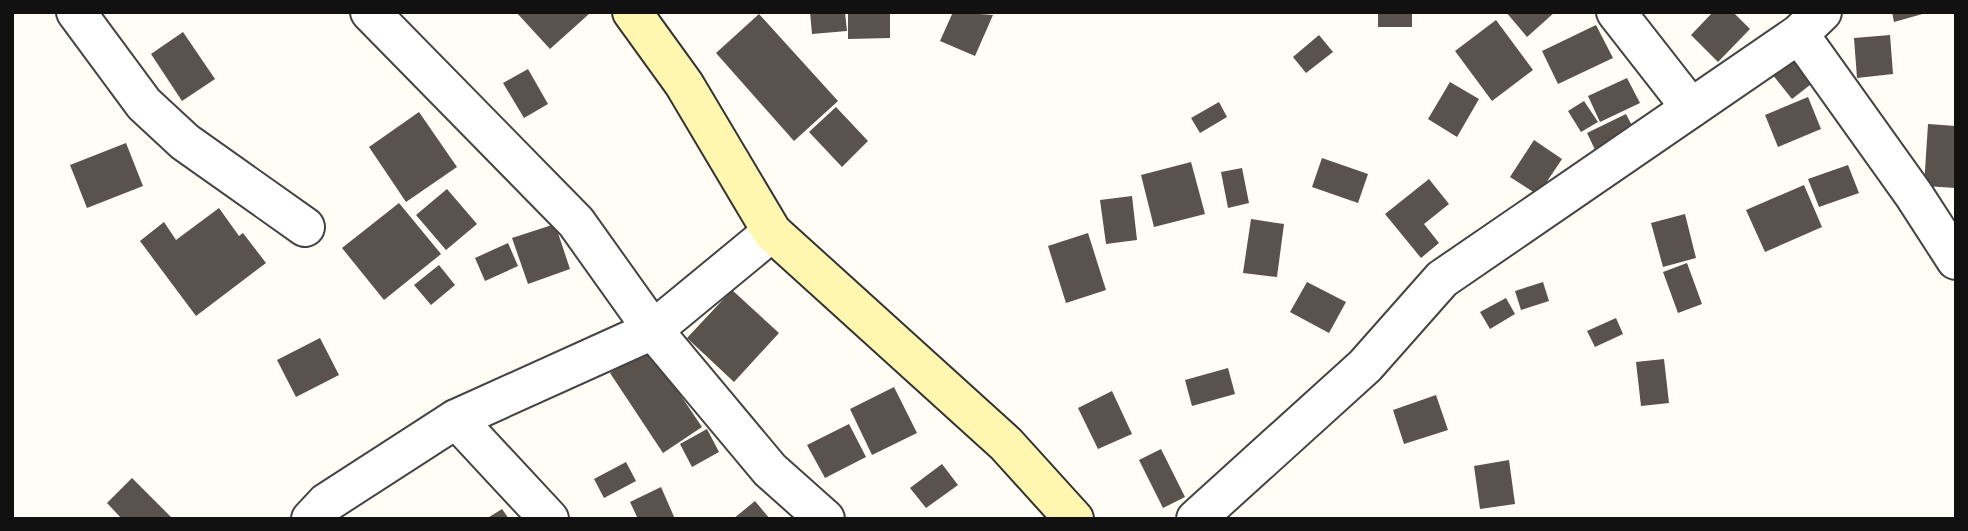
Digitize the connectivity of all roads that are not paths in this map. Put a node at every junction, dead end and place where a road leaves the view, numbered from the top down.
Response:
1 (76, 12) edge
2 (370, 12) edge
3 (632, 12) edge
4 (1616, 12) edge
5 (1811, 23) edge
6 (1691, 108) junction
7 (304, 227) dead end
8 (772, 232) junction
9 (1956, 260) edge
10 (653, 330) junction
11 (456, 419) junction
12 (311, 519) edge
13 (549, 519) edge
14 (825, 519) edge
15 (1074, 519) edge
16 (1196, 519) edge

1 - 7 street
2 - 10 street
3 - 8 street
4 - 6 street
5 - 6 street
5 - 9 street
6 - 16 street
8 - 10 street
8 - 15 street
10 - 11 street
10 - 14 street
11 - 12 street
11 - 13 street

